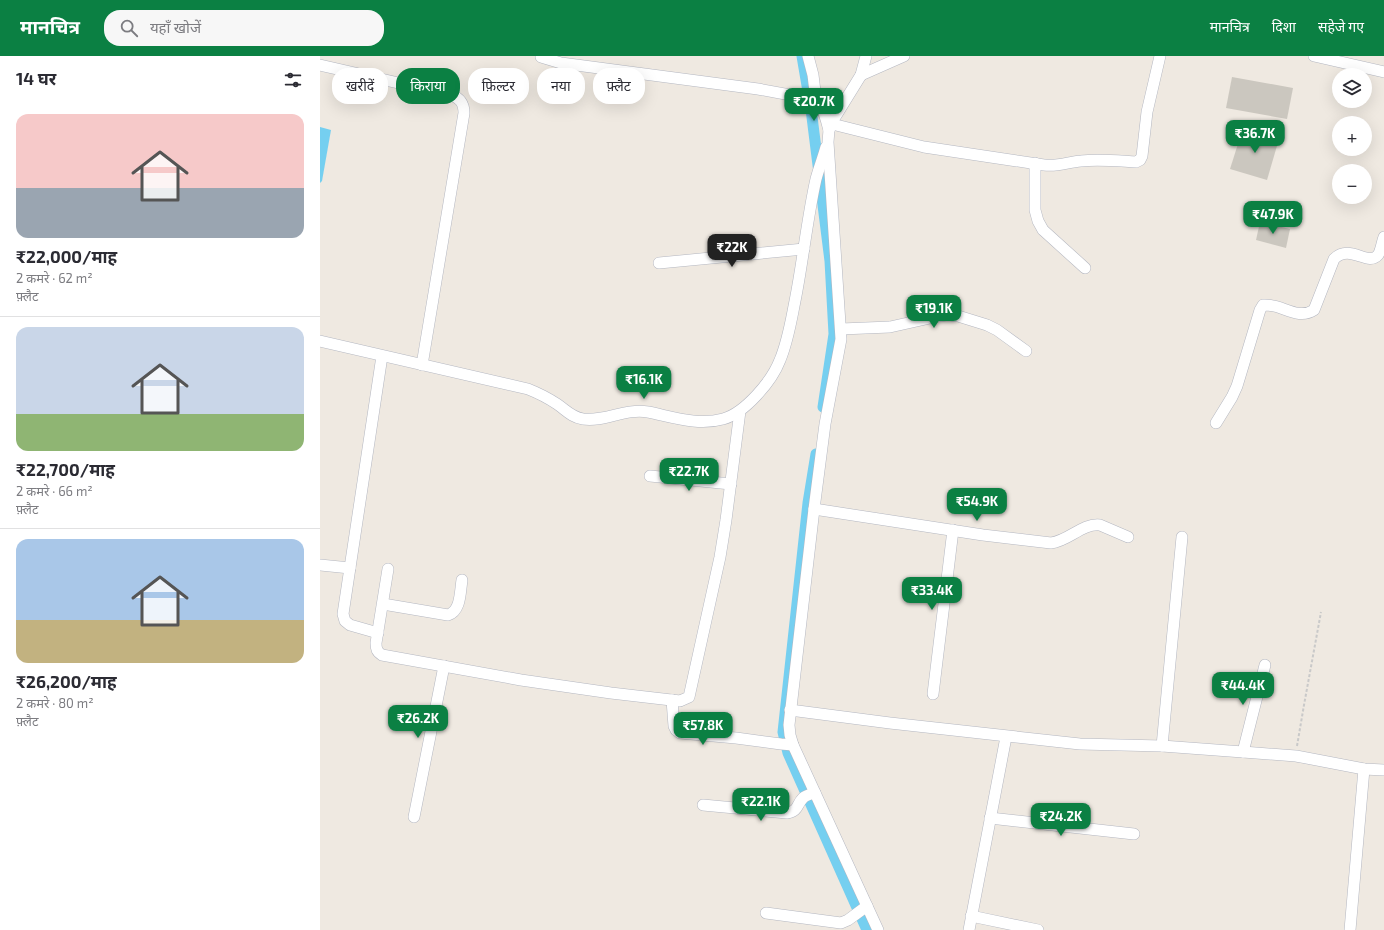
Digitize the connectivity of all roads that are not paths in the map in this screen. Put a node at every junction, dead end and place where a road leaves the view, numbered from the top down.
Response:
1 (808, 56) edge
2 (866, 56) edge
3 (904, 56) edge
4 (1160, 56) edge
5 (1314, 56) edge
6 (541, 57) dead end
7 (320, 65) edge
8 (1384, 72) edge
9 (861, 75) junction
10 (811, 99) junction
11 (831, 127) junction
12 (828, 142) junction
13 (1035, 163) junction
14 (1384, 237) edge
15 (804, 249) junction
16 (659, 263) dead end
17 (1085, 268) dead end
18 (841, 329) junction
19 (320, 341) edge
20 (1026, 351) dead end
21 (382, 356) junction
22 (422, 364) junction
23 (740, 411) junction
24 (1216, 423) dead end
25 (650, 476) dead end
26 (731, 484) junction
27 (814, 509) junction
28 (953, 530) junction
29 (1128, 538) dead end
30 (1182, 538) dead end
31 (320, 565) edge
32 (350, 568) junction
33 (388, 569) dead end
34 (462, 580) dead end
35 (382, 604) junction
36 (378, 633) junction
37 (1265, 665) dead end
38 (444, 666) junction
39 (933, 694) dead end
40 (672, 700) junction
41 (790, 710) junction
42 (1006, 737) junction
43 (788, 745) junction
44 (1162, 746) junction
45 (1243, 752) junction
46 (1364, 768) junction
47 (1384, 770) edge
48 (810, 795) junction
49 (703, 805) dead end
50 (414, 817) dead end
51 (990, 818) junction
52 (1134, 834) dead end
53 (861, 910) junction
54 (766, 913) dead end
55 (971, 916) junction
56 (878, 930) edge
57 (969, 930) edge
58 (1038, 930) edge
59 (1350, 930) edge

1 - 10 street
2 - 9 street
3 - 9 street
4 - 13 street
5 - 8 street
6 - 10 street
7 - 22 street
9 - 11 street
10 - 11 street
11 - 12 street
11 - 13 street
12 - 15 street
12 - 18 street
13 - 17 street
14 - 24 street
15 - 16 street
15 - 23 street
18 - 20 street
18 - 27 street
19 - 21 street
21 - 22 street
21 - 32 street
22 - 23 street
23 - 26 street
25 - 26 street
26 - 40 street
27 - 28 street
27 - 41 street
28 - 29 street
28 - 39 street
30 - 44 street
31 - 32 street
32 - 36 street
33 - 35 street
34 - 35 street
35 - 36 street
36 - 38 street
37 - 45 street
38 - 40 street
38 - 50 street
40 - 43 street
41 - 42 street
41 - 43 street
42 - 44 street
42 - 51 street
43 - 48 street
44 - 45 street
45 - 46 street
46 - 47 street
46 - 59 street
48 - 49 street
48 - 53 street
51 - 52 street
51 - 55 street
53 - 54 street
53 - 56 street
55 - 57 street
55 - 58 street

